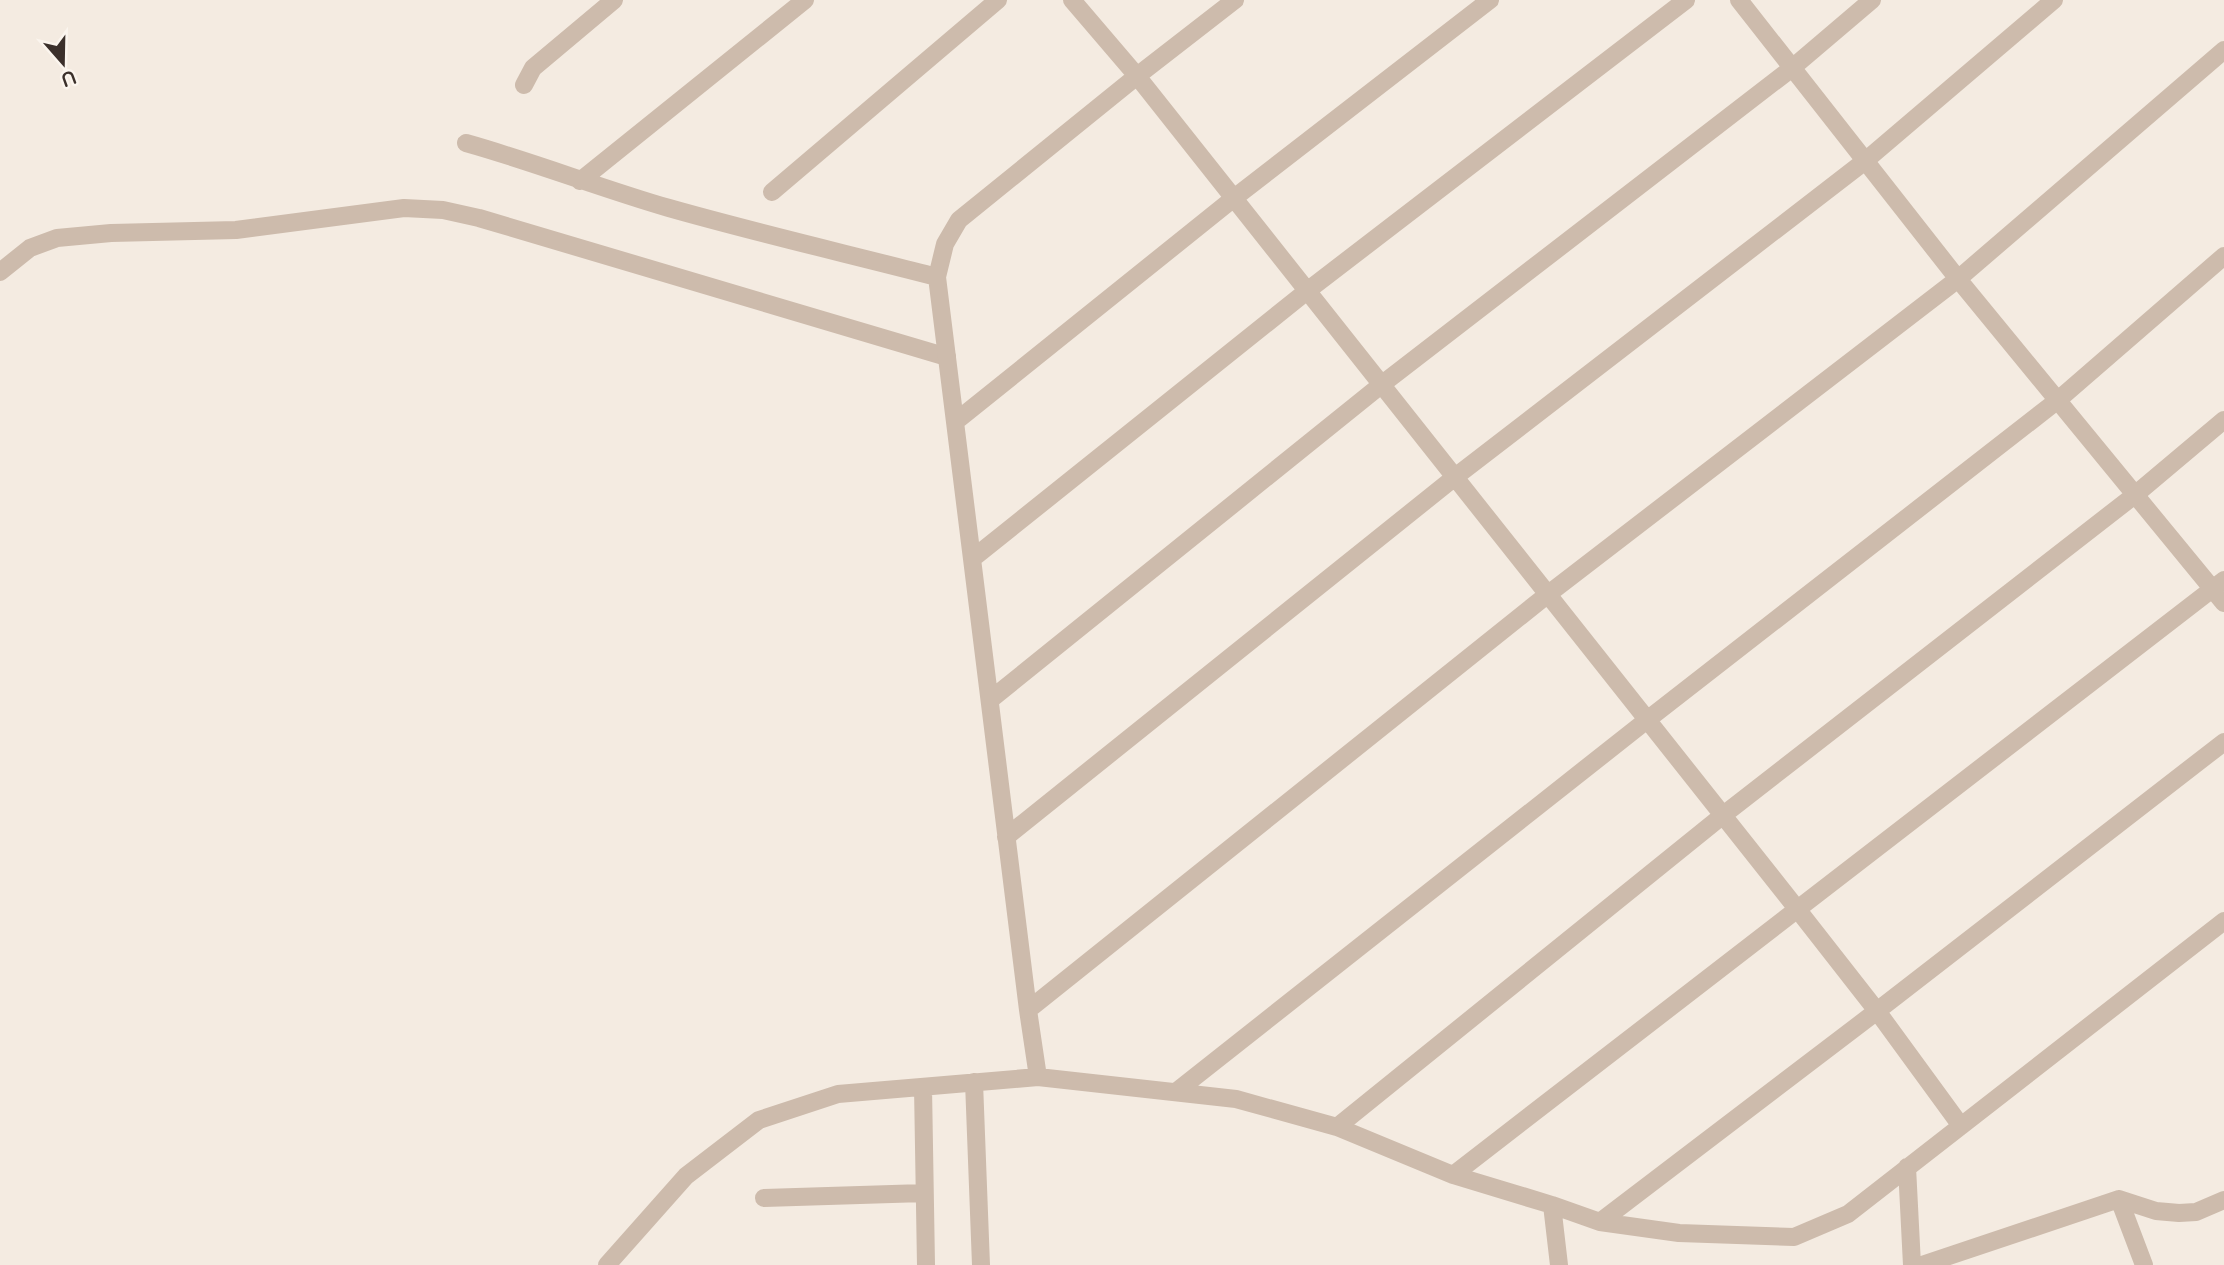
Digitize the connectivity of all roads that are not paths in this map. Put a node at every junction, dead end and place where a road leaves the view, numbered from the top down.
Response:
1 (614, 0) edge
2 (806, 0) edge
3 (998, 0) edge
4 (1072, 0) edge
5 (1235, 0) edge
6 (1490, 0) edge
7 (1686, 0) edge
8 (1739, 0) edge
9 (1872, 0) edge
10 (2054, 0) edge
11 (2224, 50) edge
12 (1792, 68) junction
13 (1137, 76) junction
14 (524, 85) dead end
15 (466, 143) dead end
16 (1865, 161) junction
17 (580, 181) junction
18 (772, 192) dead end
19 (1234, 198) junction
20 (2224, 256) edge
21 (0, 272) edge
22 (937, 277) junction
23 (1958, 279) junction
24 (1307, 291) junction
25 (947, 357) junction
26 (1381, 385) junction
27 (2058, 400) junction
28 (2224, 420) edge
29 (955, 422) junction
30 (1455, 477) junction
31 (2136, 494) junction
32 (972, 559) junction
33 (2220, 591) edge
34 (1548, 595) junction
35 (990, 700) junction
36 (1647, 720) junction
37 (2224, 742) edge
38 (1723, 816) junction
39 (1006, 837) junction
40 (1798, 910) junction
41 (2224, 921) edge
42 (1028, 1010) junction
43 (1877, 1011) junction
44 (1038, 1077) junction
45 (974, 1082) junction
46 (923, 1087) junction
47 (1177, 1091) junction
48 (1961, 1126) junction
49 (1337, 1127) junction
50 (1907, 1167) junction
51 (1453, 1175) junction
52 (924, 1193) junction
53 (764, 1198) dead end
54 (2119, 1199) junction
55 (2224, 1200) edge
56 (1552, 1205) junction
57 (1600, 1222) junction
58 (607, 1265) edge
59 (926, 1265) edge
60 (981, 1265) edge
61 (1559, 1265) edge
62 (1912, 1265) edge
63 (1922, 1265) edge
64 (2144, 1265) edge

1 - 14 street
2 - 17 street
3 - 18 street
4 - 13 street
5 - 13 street
6 - 19 street
7 - 24 street
8 - 12 street
9 - 12 street
10 - 16 street
11 - 23 street
12 - 16 street
12 - 26 street
13 - 19 street
13 - 22 street
15 - 17 street
16 - 23 street
16 - 30 street
17 - 22 street
19 - 24 street
19 - 29 street
20 - 27 street
21 - 25 street
22 - 25 street
23 - 27 street
23 - 34 street
24 - 26 street
24 - 32 street
25 - 29 street
26 - 30 street
26 - 35 street
27 - 31 street
27 - 36 street
28 - 31 street
29 - 32 street
30 - 34 street
30 - 39 street
31 - 33 street
31 - 38 street
32 - 35 street
33 - 40 street
34 - 36 street
34 - 42 street
35 - 39 street
36 - 38 street
36 - 47 street
37 - 43 street
38 - 40 street
38 - 49 street
39 - 42 street
40 - 43 street
40 - 51 street
41 - 48 street
42 - 44 street
43 - 48 street
43 - 57 street
44 - 45 street
44 - 47 street
45 - 46 street
45 - 60 street
46 - 52 street
46 - 58 street
47 - 49 street
48 - 50 street
49 - 51 street
50 - 57 street
50 - 62 street
51 - 56 street
52 - 53 street
52 - 59 street
54 - 55 street
54 - 63 street
54 - 64 street
56 - 57 street
56 - 61 street

